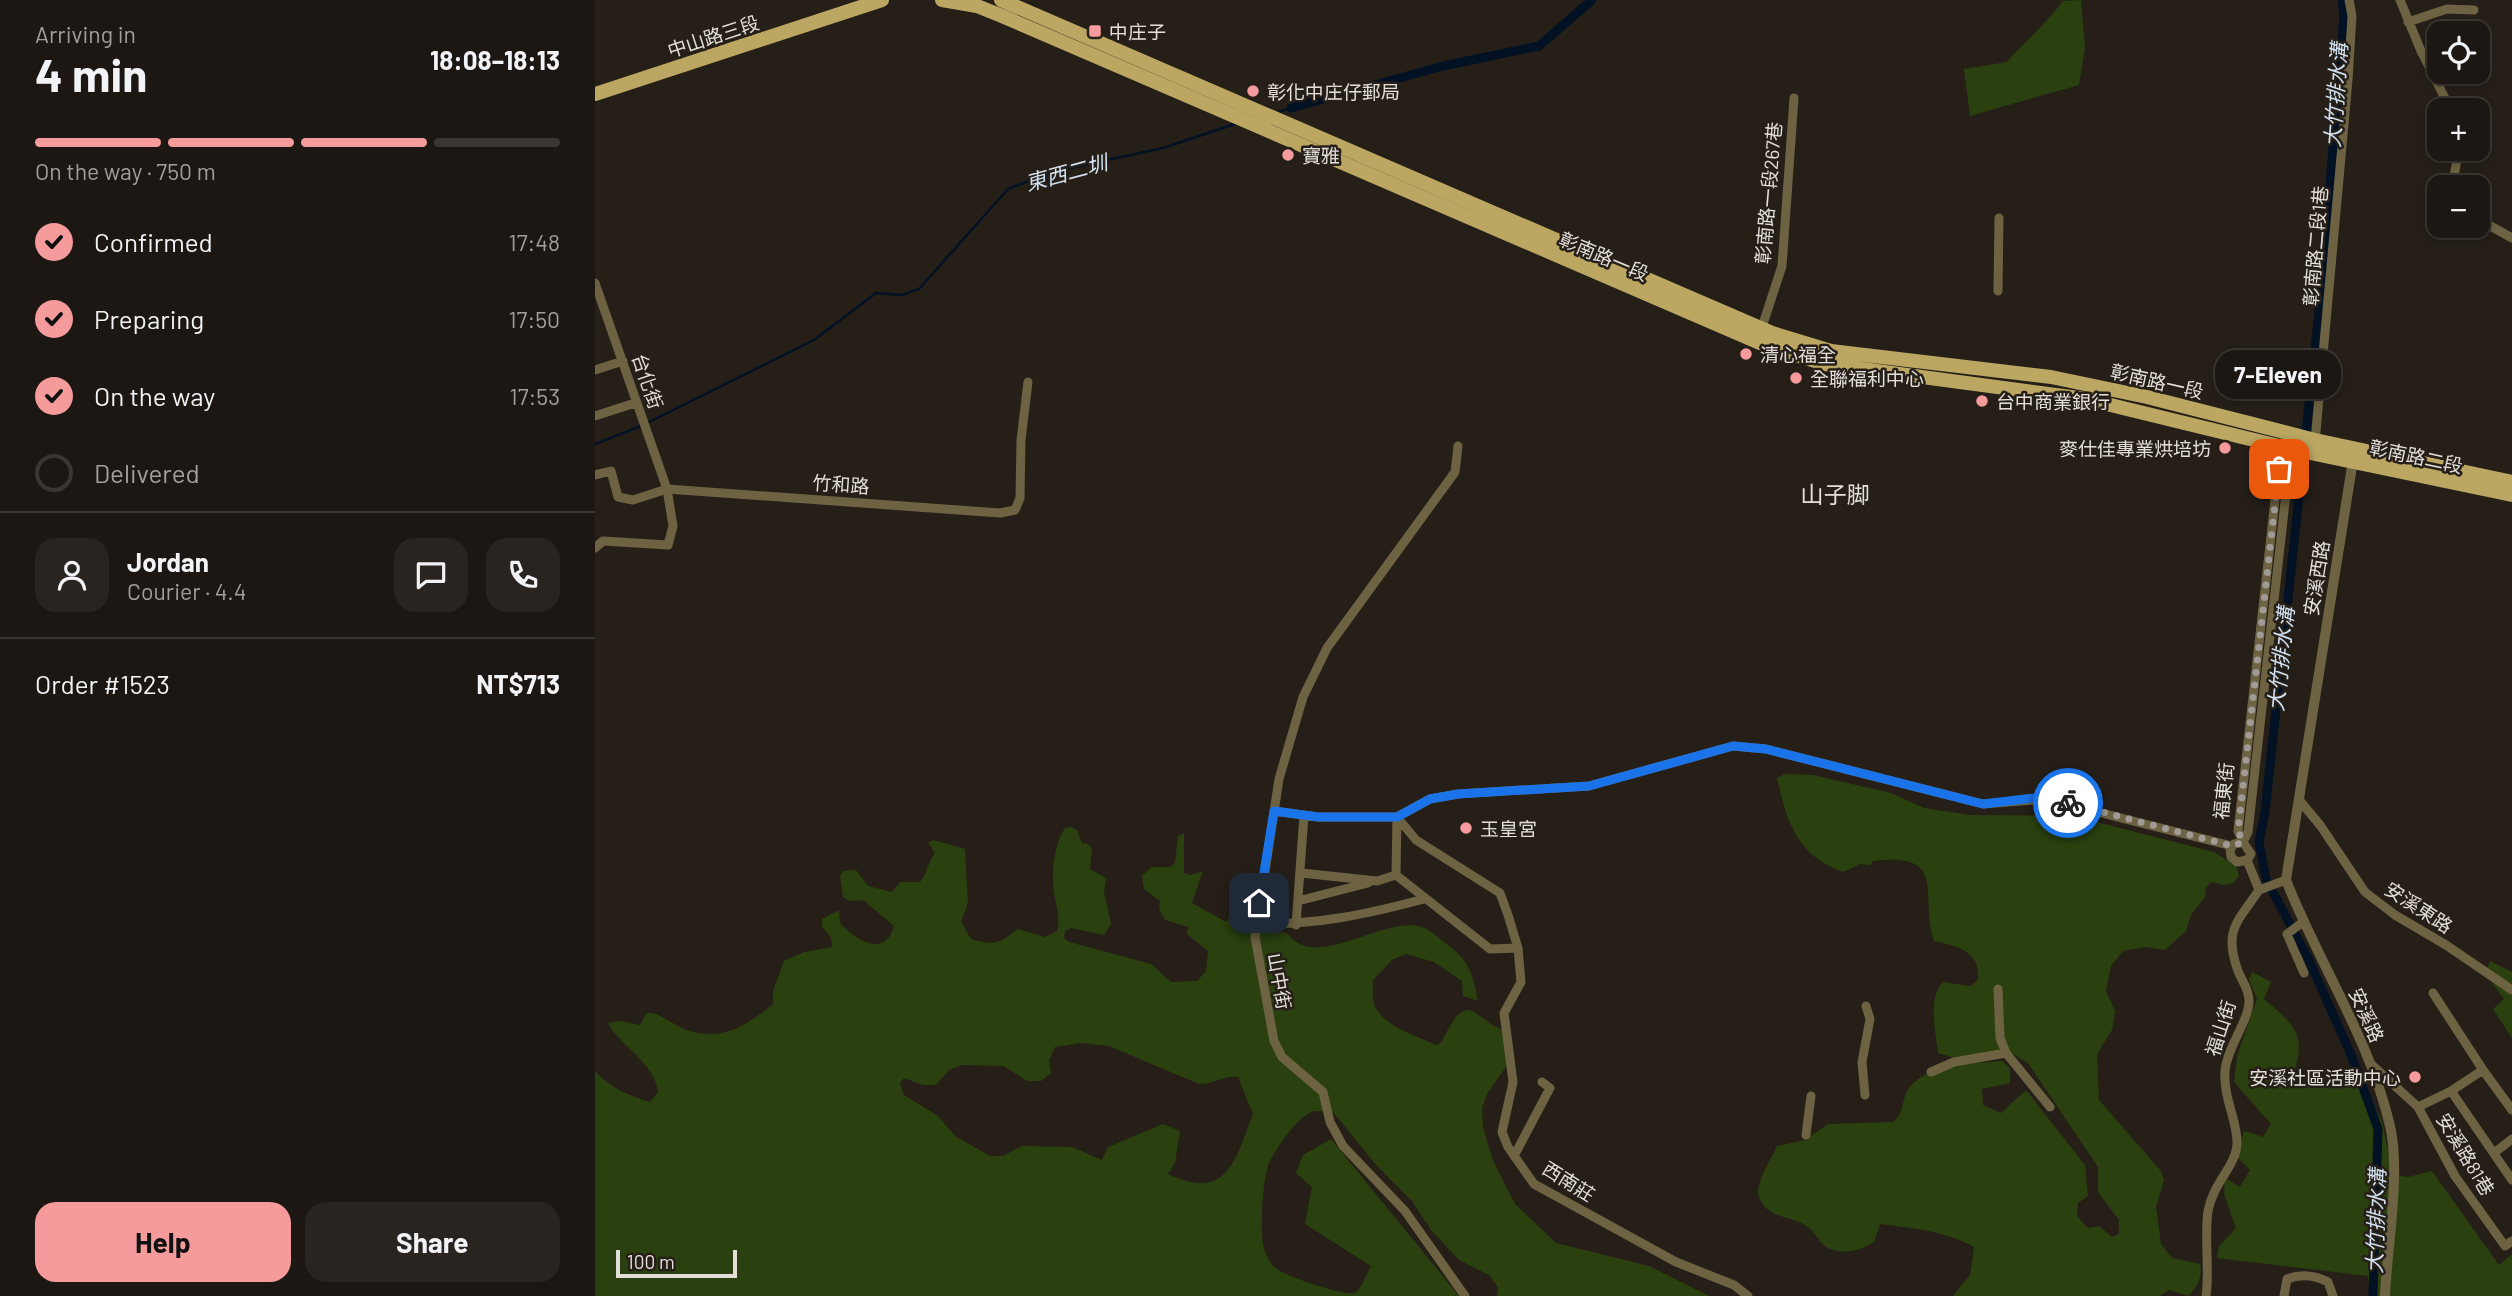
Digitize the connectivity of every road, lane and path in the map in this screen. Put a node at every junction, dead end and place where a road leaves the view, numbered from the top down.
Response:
1 (882, 0) edge
2 (942, 0) edge
3 (1001, 0) edge
4 (2349, 0) edge
5 (2400, 0) edge
6 (977, 2) edge
7 (2474, 9) dead end
8 (2409, 22) junction
9 (595, 94) edge
10 (1794, 98) dead end
11 (2445, 98) edge
12 (1999, 218) dead end
13 (2490, 225) edge
14 (2512, 237) edge
15 (596, 289) edge
16 (1998, 291) dead end
17 (1761, 330) junction
18 (623, 361) junction
19 (595, 370) edge
20 (1028, 382) dead end
21 (635, 403) junction
22 (595, 416) edge
23 (2288, 441) junction
24 (1458, 446) dead end
25 (2314, 447) junction
26 (2353, 456) junction
27 (595, 475) edge
28 (2512, 482) edge
29 (667, 489) junction
30 (2512, 495) edge
31 (595, 548) edge
32 (2299, 801) junction
33 (1274, 811) junction
34 (1304, 815) junction
35 (1397, 817) junction
36 (2243, 842) junction
37 (2232, 846) junction
38 (2247, 860) junction
39 (1301, 873) junction
40 (1396, 875) junction
41 (2287, 880) junction
42 (1377, 881) junction
43 (2259, 890) junction
44 (1424, 899) junction
45 (1298, 901) junction
46 (1256, 923) junction
47 (2301, 924) junction
48 (1296, 925) junction
49 (1518, 948) junction
50 (2304, 973) dead end
51 (1997, 989) dead end
52 (2512, 990) edge
53 (2433, 993) dead end
54 (1866, 1006) dead end
55 (2005, 1053) junction
56 (2369, 1063) junction
57 (2483, 1070) junction
58 (1931, 1072) dead end
59 (1542, 1082) dead end
60 (2451, 1091) junction
61 (1865, 1095) dead end
62 (1811, 1097) dead end
63 (2050, 1107) dead end
64 (2418, 1107) junction
65 (2512, 1110) edge
66 (1805, 1135) dead end
67 (2512, 1139) edge
68 (2494, 1153) junction
69 (1514, 1156) junction
70 (2512, 1180) edge
71 (2512, 1241) edge
72 (1465, 1296) edge
73 (1748, 1296) edge
74 (2206, 1296) edge
75 (2284, 1296) edge
76 (2333, 1296) edge
77 (2385, 1296) edge

1 - 9 main road, 中山路三段
2 - 6 main road, 彰南路一段
3 - 17 main road, 彰南路一段
4 - 25 street, 彰南路二段1巷
5 - 8 street
6 - 23 main road, 彰南路一段
7 - 8 street
8 - 11 street
10 - 17 street, 彰南路一段267巷
12 - 16 street
13 - 14 street
15 - 18 street, 台化街
17 - 23 main road, 彰南路一段
18 - 19 street
18 - 21 street, 台化街
20 - 29 street, 竹和路
21 - 22 street
21 - 29 street, 台化街
23 - 25 main road, 彰南路二段
23 - 36 street, 福東街
24 - 33 street, 山中街
25 - 26 main road, 彰南路二段
26 - 28 main road, 彰南路二段
26 - 30 main road, 彰南路二段
26 - 32 street, 安溪西路
27 - 29 street
29 - 31 street
32 - 41 street, 安溪西路
32 - 52 street, 安溪東路
33 - 34 street
33 - 46 street, 山中街
34 - 35 street
34 - 39 street
35 - 37 street
35 - 40 street
35 - 49 street, 西南莊
36 - 37 street
36 - 38 street
37 - 38 street
38 - 43 street
39 - 42 street
39 - 45 street
40 - 42 street
40 - 44 street
41 - 43 street
41 - 47 street, 安溪路
42 - 45 street
43 - 74 street, 福山街
44 - 48 street
44 - 49 street
45 - 48 street
46 - 48 street
46 - 72 street, 山中街
47 - 50 street
47 - 56 street, 安溪路
49 - 69 street, 西南莊
51 - 55 street
53 - 57 street
54 - 61 street
55 - 58 street
55 - 63 street
56 - 64 street, 安溪路81巷
56 - 77 street, 安溪路
57 - 60 street, 安溪路81巷
57 - 65 street
59 - 69 street
60 - 64 street, 安溪路81巷
60 - 68 street, 安溪路81巷
62 - 66 street
64 - 71 street, 安溪路81巷
67 - 68 street, 安溪路81巷
68 - 70 street, 安溪路81巷
69 - 73 street, 西南莊
75 - 76 street

